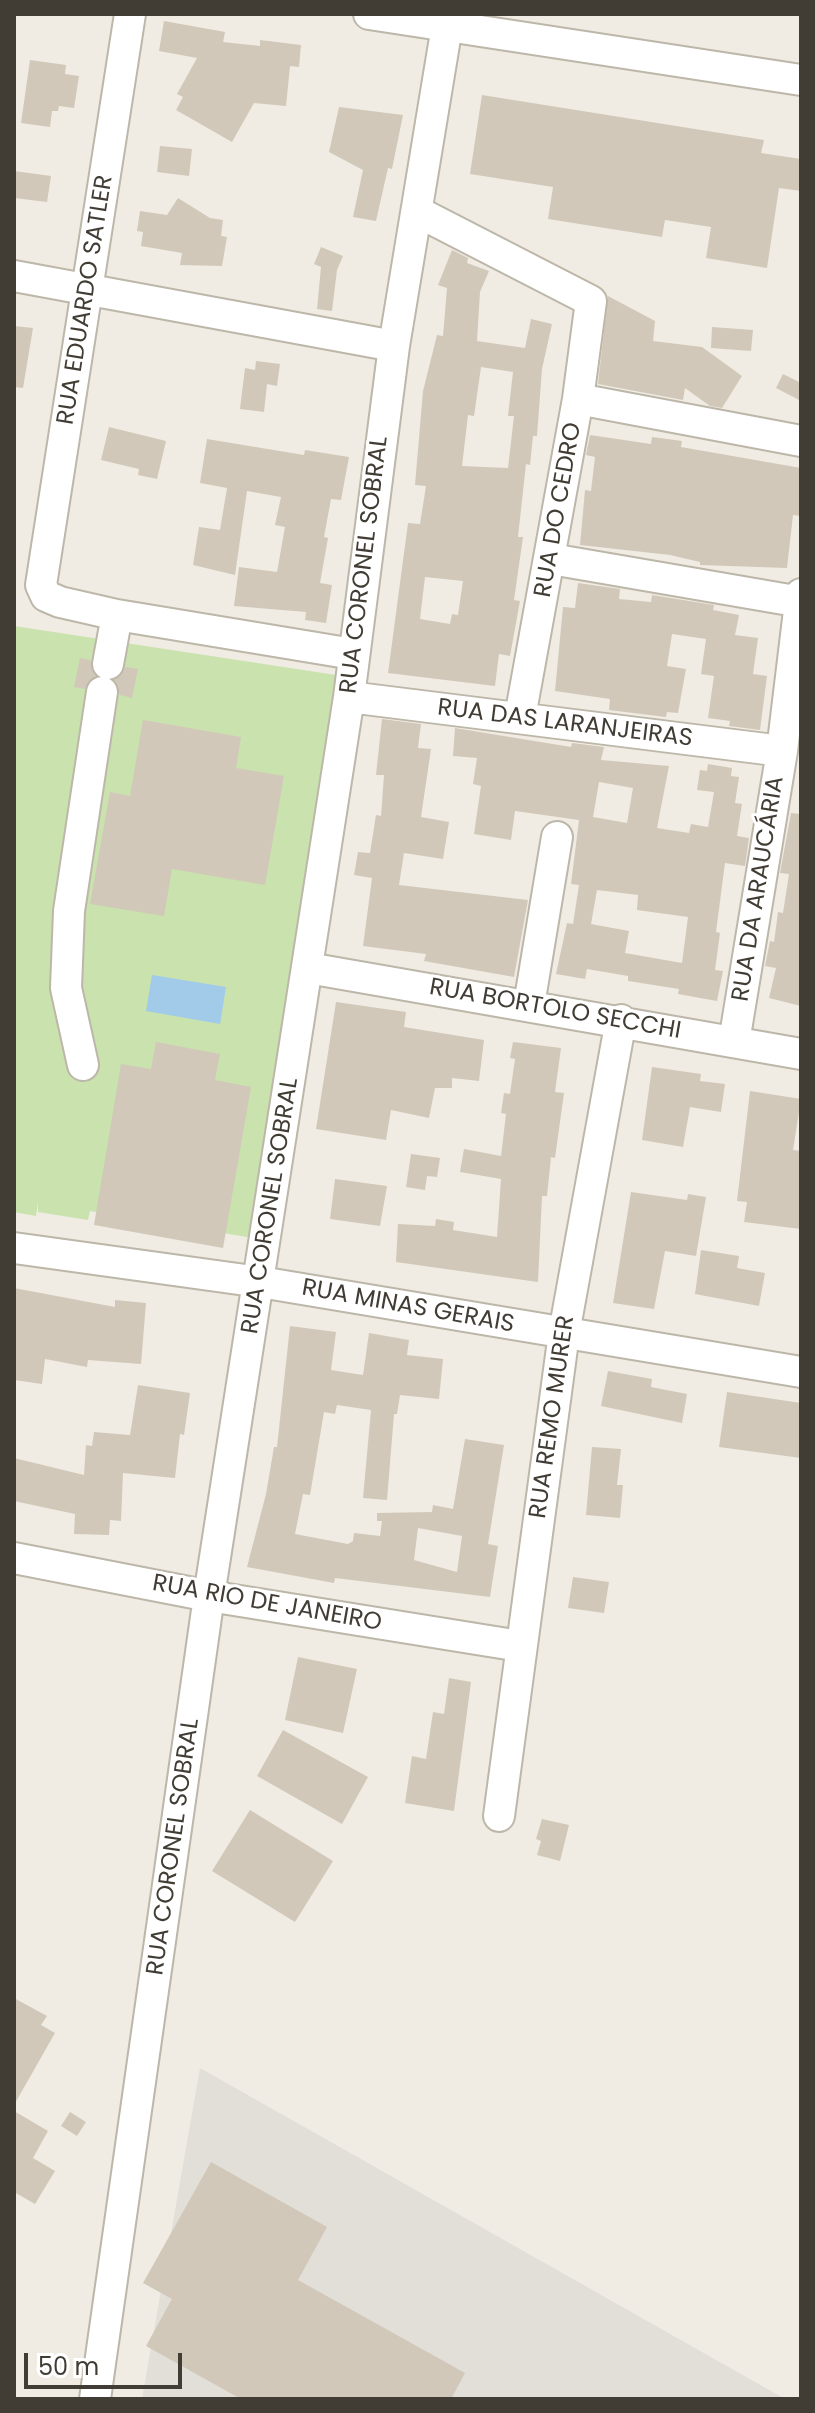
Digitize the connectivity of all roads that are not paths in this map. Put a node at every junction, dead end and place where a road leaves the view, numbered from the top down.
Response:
1 (130, 14) edge
2 (369, 14) edge
3 (448, 19) edge
4 (801, 80) edge
5 (418, 212) junction
6 (14, 276) edge
7 (90, 287) junction
8 (394, 346) junction
9 (578, 399) junction
10 (801, 441) edge
11 (551, 559) junction
12 (801, 599) edge
13 (117, 615) junction
14 (353, 654) junction
15 (349, 697) junction
16 (520, 717) junction
17 (782, 751) junction
18 (557, 837) dead end
19 (308, 968) junction
20 (529, 1005) junction
21 (621, 1020) junction
22 (734, 1042) junction
23 (801, 1054) edge
24 (83, 1065) dead end
25 (14, 1248) edge
26 (260, 1282) junction
27 (564, 1333) junction
28 (801, 1372) edge
29 (14, 1558) edge
30 (209, 1596) junction
31 (520, 1646) junction
32 (499, 1816) dead end
33 (95, 2399) edge

1 - 7 street, RUA EDUARDO SATLER
2 - 3 street
3 - 4 street
3 - 5 street, RUA CORONEL SOBRAL
5 - 8 street, RUA CORONEL SOBRAL
5 - 9 street, RUA DO CEDRO
6 - 7 street
7 - 8 street
7 - 13 street, RUA EDUARDO SATLER
8 - 14 street, RUA CORONEL SOBRAL
9 - 10 street
9 - 11 street, RUA DO CEDRO
11 - 12 street
11 - 16 street, RUA DO CEDRO
12 - 17 street, RUA DA ARAUCÁRIA
13 - 14 street
13 - 24 street
14 - 15 street, RUA CORONEL SOBRAL
15 - 16 street, RUA DAS LARANJEIRAS
15 - 19 street, RUA CORONEL SOBRAL
16 - 17 street, RUA DAS LARANJEIRAS
17 - 22 street, RUA DA ARAUCÁRIA
18 - 20 street
19 - 20 street, RUA BORTOLO SECCHI
19 - 26 street, RUA CORONEL SOBRAL
20 - 21 street, RUA BORTOLO SECCHI
21 - 22 street, RUA BORTOLO SECCHI
21 - 27 street, RUA REMO MURER
22 - 23 street, RUA BORTOLO SECCHI
25 - 26 street, RUA MINAS GERAIS
26 - 27 street, RUA MINAS GERAIS
26 - 30 street, RUA CORONEL SOBRAL
27 - 28 street, RUA MINAS GERAIS
27 - 31 street, RUA REMO MURER
29 - 30 street, RUA RIO DE JANEIRO
30 - 31 street, RUA RIO DE JANEIRO
30 - 33 street, RUA CORONEL SOBRAL
31 - 32 street, RUA REMO MURER

